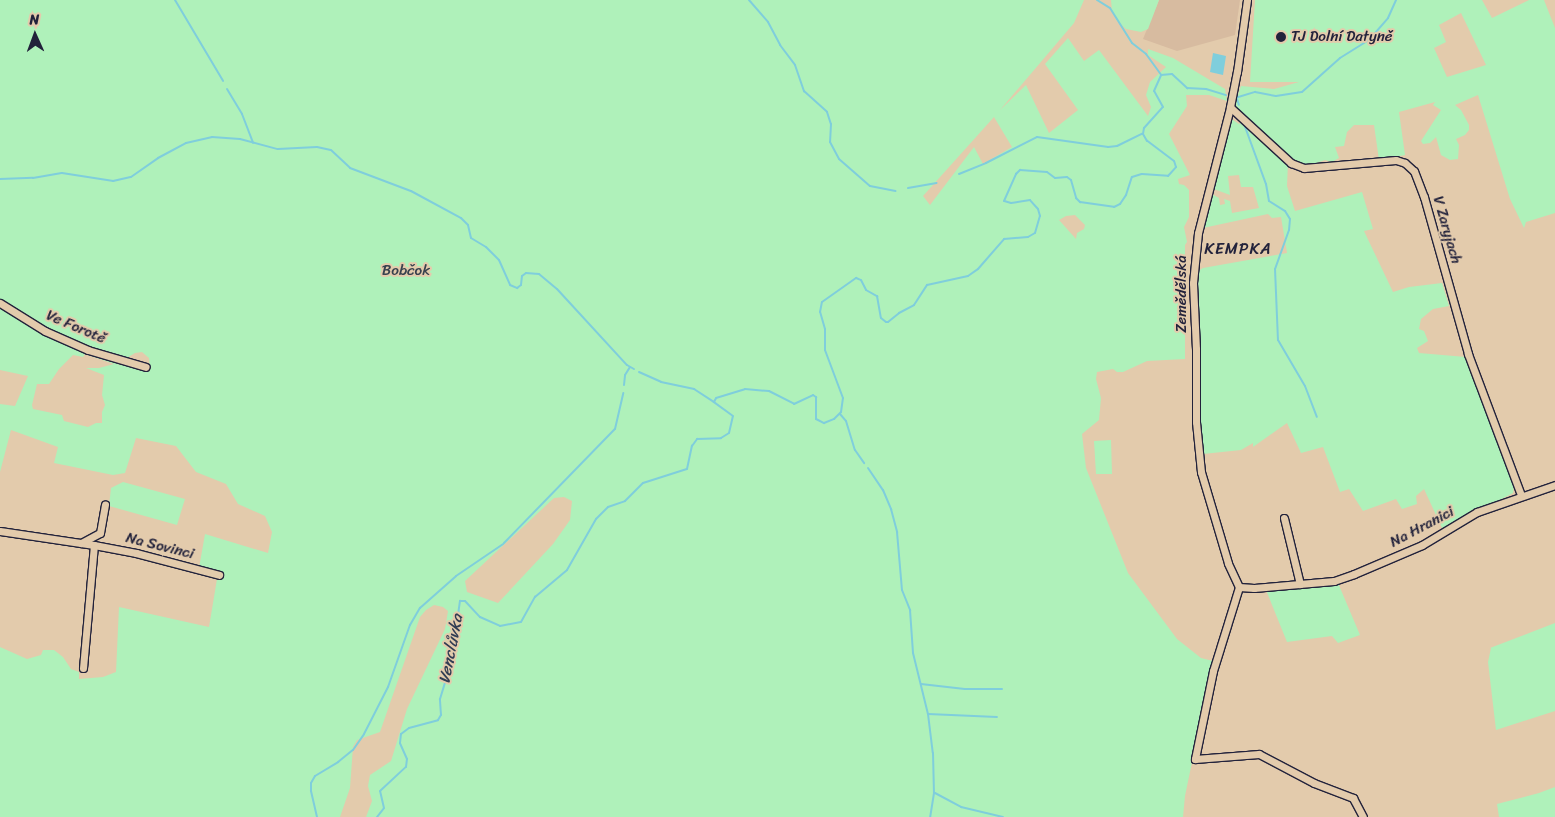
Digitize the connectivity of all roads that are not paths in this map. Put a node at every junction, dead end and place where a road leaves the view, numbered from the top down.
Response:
1 (1246, 0) edge
2 (1230, 107) junction
3 (0, 303) edge
4 (146, 366) dead end
5 (1555, 485) edge
6 (1521, 495) junction
7 (105, 504) dead end
8 (1284, 518) dead end
9 (0, 531) edge
10 (80, 543) junction
11 (94, 545) junction
12 (219, 575) dead end
13 (1300, 584) junction
14 (1239, 587) junction
15 (83, 668) dead end
16 (1363, 817) edge

1 - 2 street, Zemědělská
2 - 6 street, V Zaryjach
2 - 14 street, Zemědělská
3 - 4 street, Ve Forotě
5 - 6 street, Na Hranici
6 - 13 street, Na Hranici
7 - 10 street
8 - 13 street
9 - 10 street, Na Sovinci
10 - 11 street, Na Sovinci
11 - 12 street, Na Sovinci
11 - 15 street
13 - 14 street, Na Hranici
14 - 16 street

